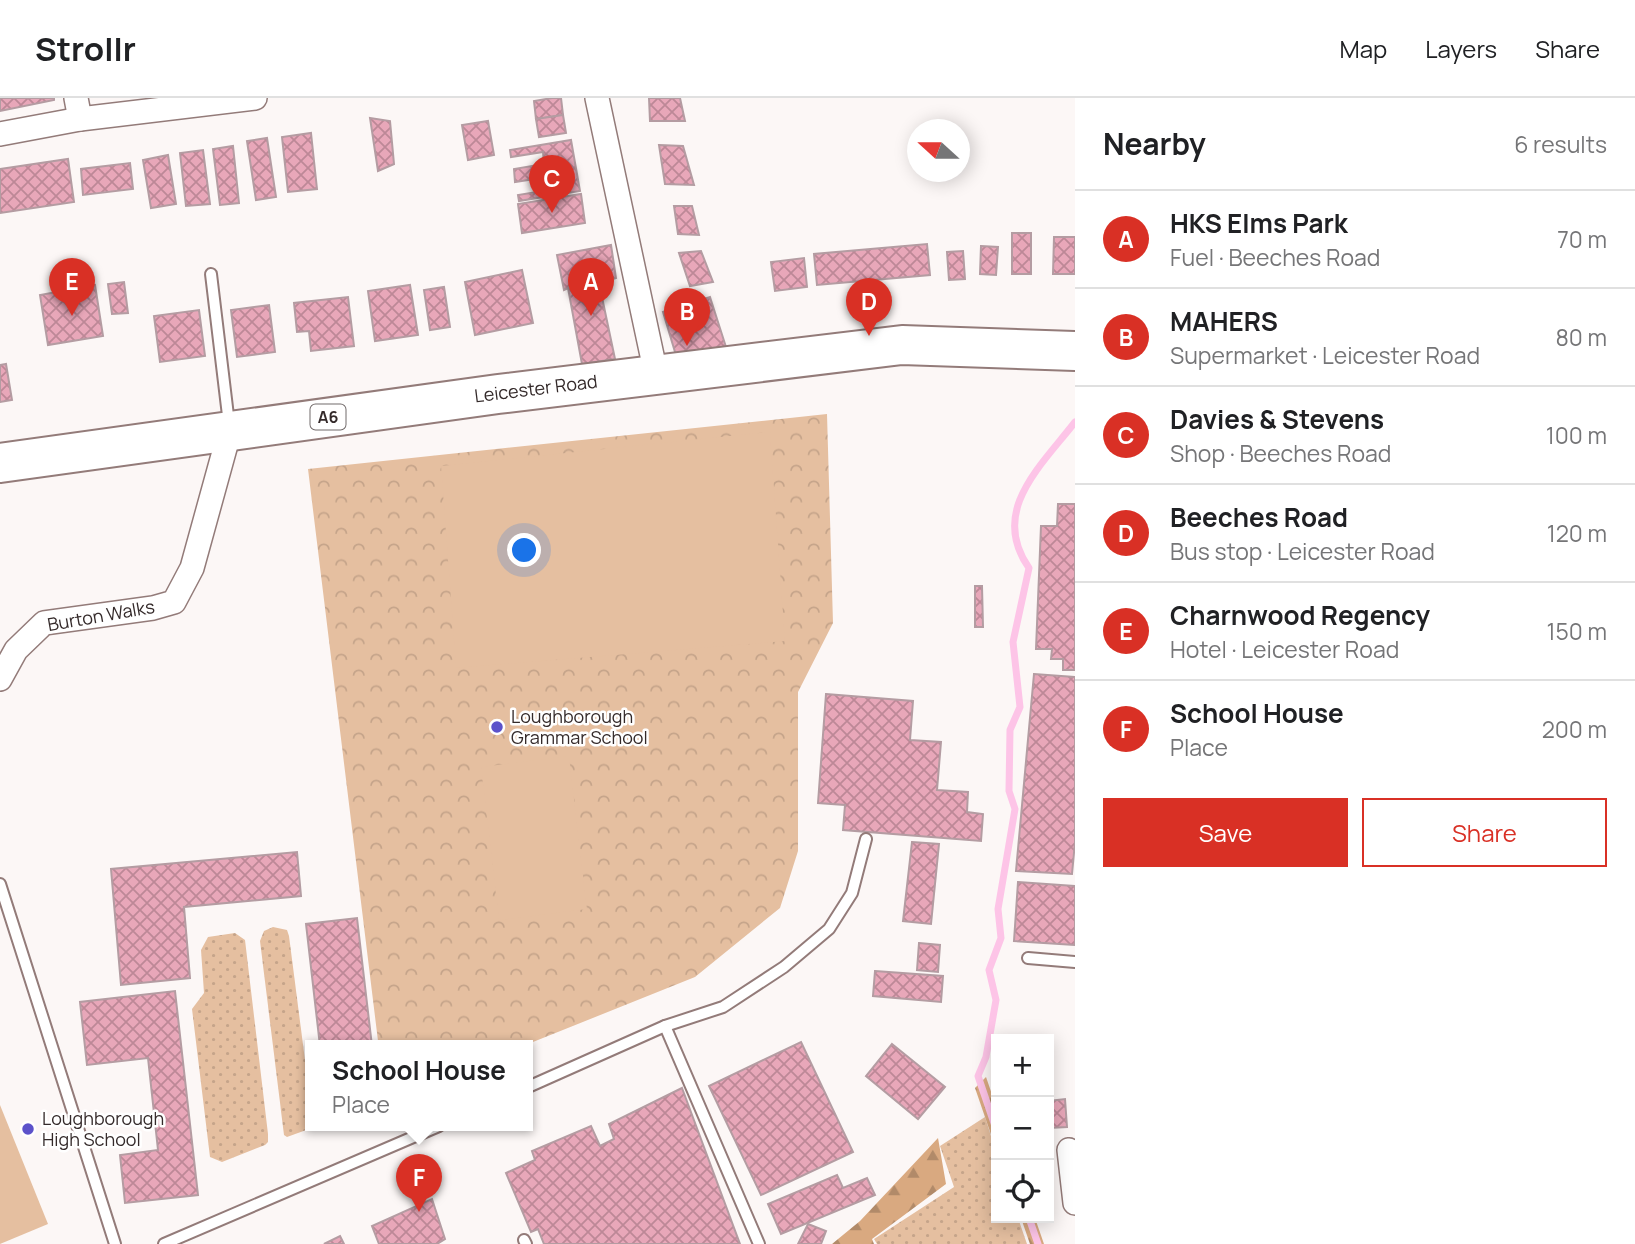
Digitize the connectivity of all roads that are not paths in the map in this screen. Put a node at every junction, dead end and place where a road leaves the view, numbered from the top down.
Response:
1 (255, 98) edge
2 (597, 98) edge
3 (78, 109) edge
4 (0, 134) edge
5 (211, 274) dead end
6 (1075, 351) edge
7 (656, 374) junction
8 (230, 430) junction
9 (0, 463) edge
10 (0, 679) edge
11 (866, 839) dead end
12 (0, 884) edge
13 (1028, 958) dead end
14 (1075, 962) edge
15 (665, 1026) junction
16 (533, 1084) edge
17 (427, 1131) edge
18 (1069, 1150) dead end
19 (1075, 1203) edge
20 (115, 1244) edge
21 (164, 1244) edge
22 (759, 1244) edge

1 - 3 street
2 - 7 street
3 - 4 street
5 - 8 lane
6 - 7 highway, Leicester Road / A6
7 - 8 highway, Leicester Road / A6
8 - 9 highway, Leicester Road / A6
8 - 10 street, Burton Walks
11 - 15 lane
12 - 20 lane
13 - 14 lane
15 - 16 lane
15 - 22 lane
17 - 21 lane
18 - 19 street

